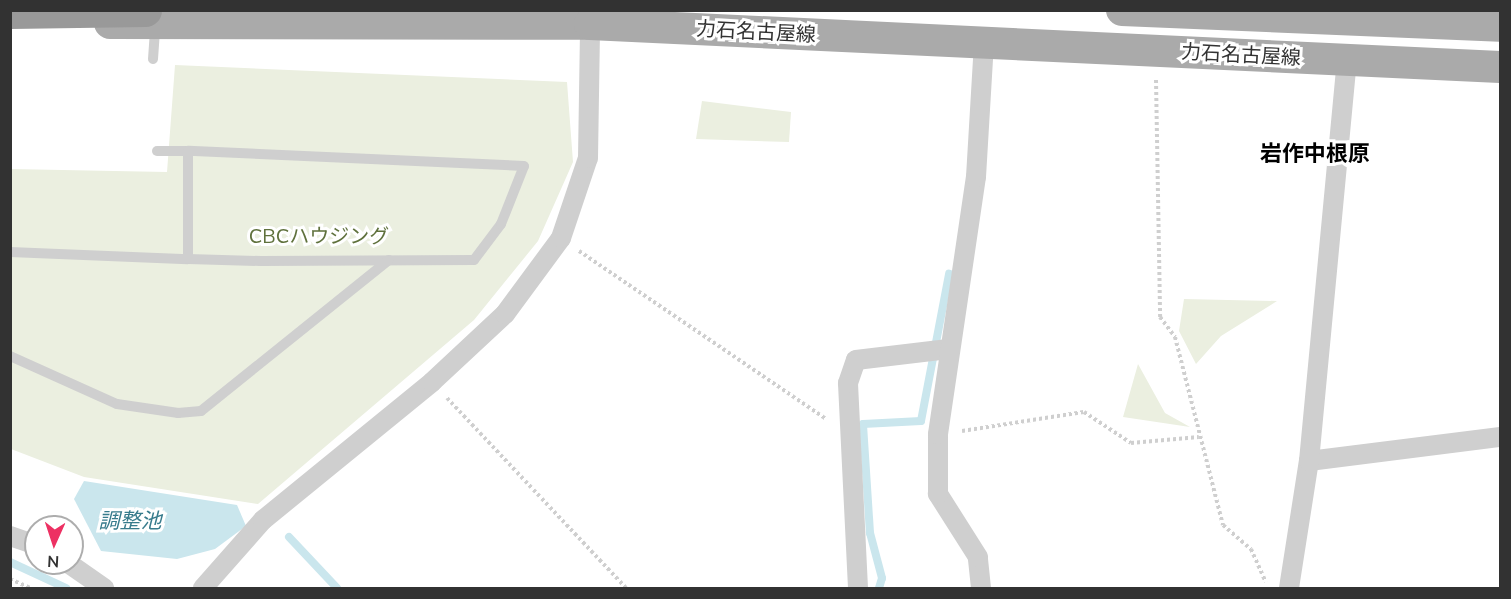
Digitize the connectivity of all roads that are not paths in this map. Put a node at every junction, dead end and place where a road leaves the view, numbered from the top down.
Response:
1 (1122, 10) edge
2 (10, 12) edge
3 (1354, 15) edge
4 (150, 17) edge
5 (588, 17) edge
6 (10, 22) edge
7 (1500, 26) edge
8 (984, 43) junction
9 (153, 59) dead end
10 (1347, 60) junction
11 (1500, 67) edge
12 (157, 151) dead end
13 (188, 151) junction
14 (10, 252) edge
15 (188, 259) junction
16 (389, 260) junction
17 (948, 349) junction
18 (10, 356) edge
19 (1500, 436) edge
20 (1309, 461) junction
21 (84, 574) edge
22 (104, 588) edge
23 (203, 588) edge
24 (858, 588) edge
25 (981, 588) edge
26 (1289, 588) edge

1 - 3 main road, 力石名古屋線
2 - 4 highway
3 - 7 main road, 力石名古屋線
4 - 5 main road, 力石名古屋線
4 - 6 main road, 力石名古屋線
4 - 9 lane
5 - 8 main road, 力石名古屋線
5 - 23 street
8 - 10 main road, 力石名古屋線
8 - 17 street
10 - 11 main road, 力石名古屋線
10 - 20 street
12 - 13 lane
13 - 15 lane
13 - 16 lane
14 - 15 lane
15 - 16 lane
16 - 18 lane
17 - 24 street
17 - 25 street
19 - 20 street
20 - 26 street
21 - 22 street

